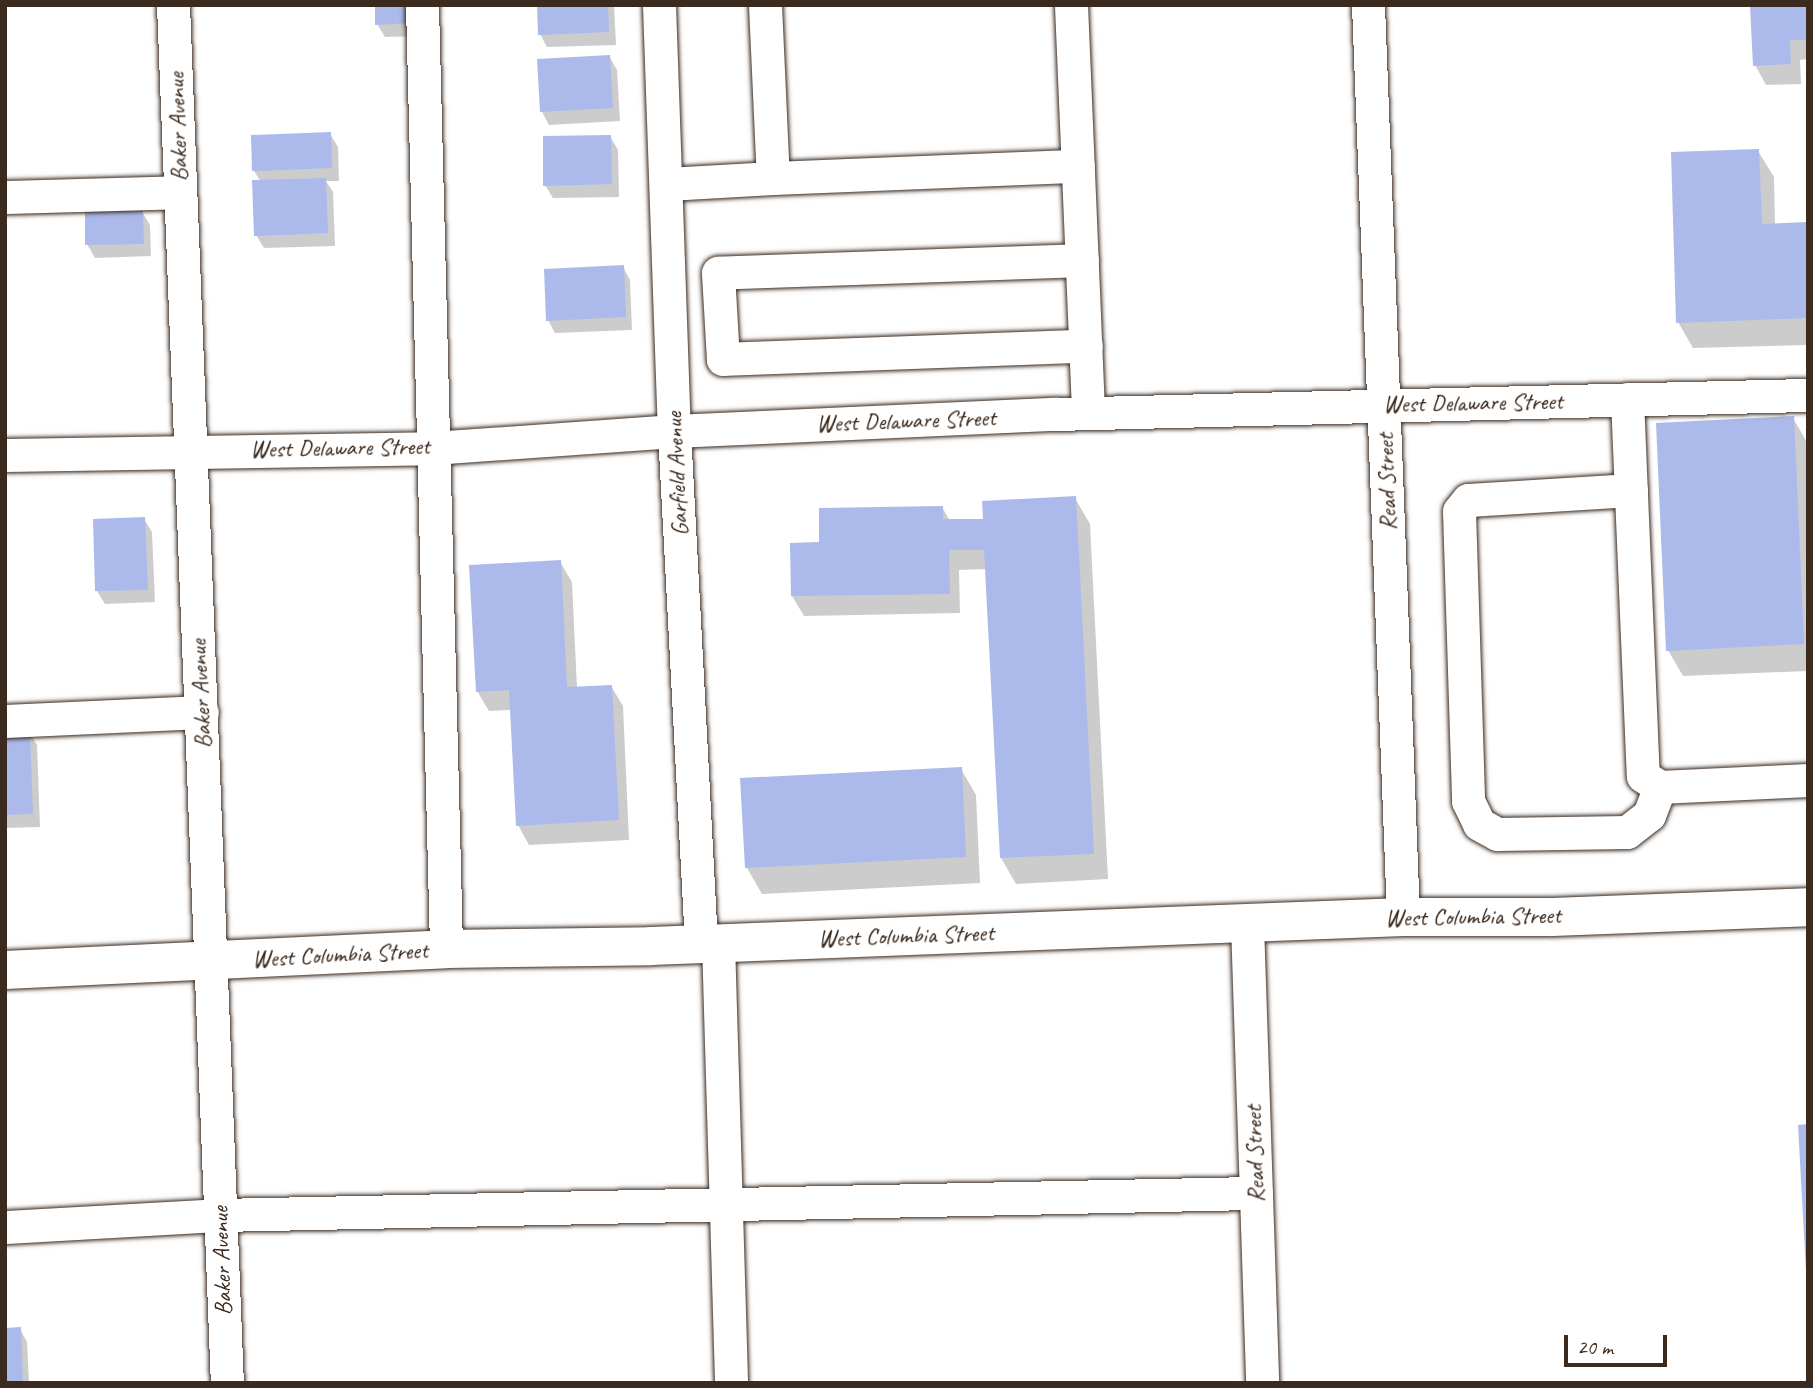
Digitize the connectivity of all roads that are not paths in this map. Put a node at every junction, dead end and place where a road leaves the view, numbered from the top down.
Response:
1 (173, 5) edge
2 (422, 5) edge
3 (659, 5) edge
4 (765, 5) edge
5 (1072, 5) edge
6 (1368, 5) edge
7 (1078, 166) junction
8 (773, 178) junction
9 (667, 184) junction
10 (180, 192) junction
11 (5, 197) edge
12 (1082, 260) junction
13 (1086, 346) junction
14 (1808, 395) edge
15 (1627, 399) junction
16 (1385, 405) junction
17 (1088, 413) junction
18 (674, 431) junction
19 (432, 448) junction
20 (189, 450) junction
21 (5, 455) edge
22 (1631, 490) junction
23 (202, 712) junction
24 (5, 720) edge
25 (1808, 780) edge
26 (1660, 787) junction
27 (1808, 907) edge
28 (1403, 917) junction
29 (1247, 924) junction
30 (710, 942) junction
31 (446, 949) junction
32 (214, 961) junction
33 (5, 970) edge
34 (1256, 1194) junction
35 (729, 1206) junction
36 (219, 1215) junction
37 (5, 1227) edge
38 (227, 1383) edge
39 (731, 1383) edge
40 (1262, 1383) edge

1 - 10 street, Baker Avenue
2 - 19 street
3 - 9 street, Garfield Avenue
4 - 8 street
5 - 7 street
6 - 16 street, Read Street
7 - 8 street
7 - 12 street
8 - 9 street
9 - 18 street, Garfield Avenue
10 - 11 street
10 - 20 street, Baker Avenue
12 - 13 street
12 - 13 street
13 - 17 street
14 - 15 street, West Delaware Street
15 - 16 street, West Delaware Street
15 - 22 street
16 - 17 street, West Delaware Street
16 - 28 street, Read Street
17 - 18 street, West Delaware Street
18 - 19 street, West Delaware Street
18 - 30 street, Garfield Avenue
19 - 20 street, West Delaware Street
19 - 31 street
20 - 21 street, West Delaware Street
20 - 23 street, Baker Avenue
22 - 26 street
22 - 26 street
23 - 24 street
23 - 32 street, Baker Avenue
25 - 26 street
27 - 28 main road, West Columbia Street
28 - 29 main road, West Columbia Street
29 - 30 main road, West Columbia Street
29 - 34 street, Read Street
30 - 31 main road, West Columbia Street
30 - 35 street, Garfield Avenue
31 - 32 main road, West Columbia Street
32 - 33 main road, West Columbia Street
32 - 36 street, Baker Avenue
34 - 35 street
34 - 40 street, Read Street
35 - 36 street
35 - 39 street, Garfield Avenue
36 - 37 street
36 - 38 street, Baker Avenue

